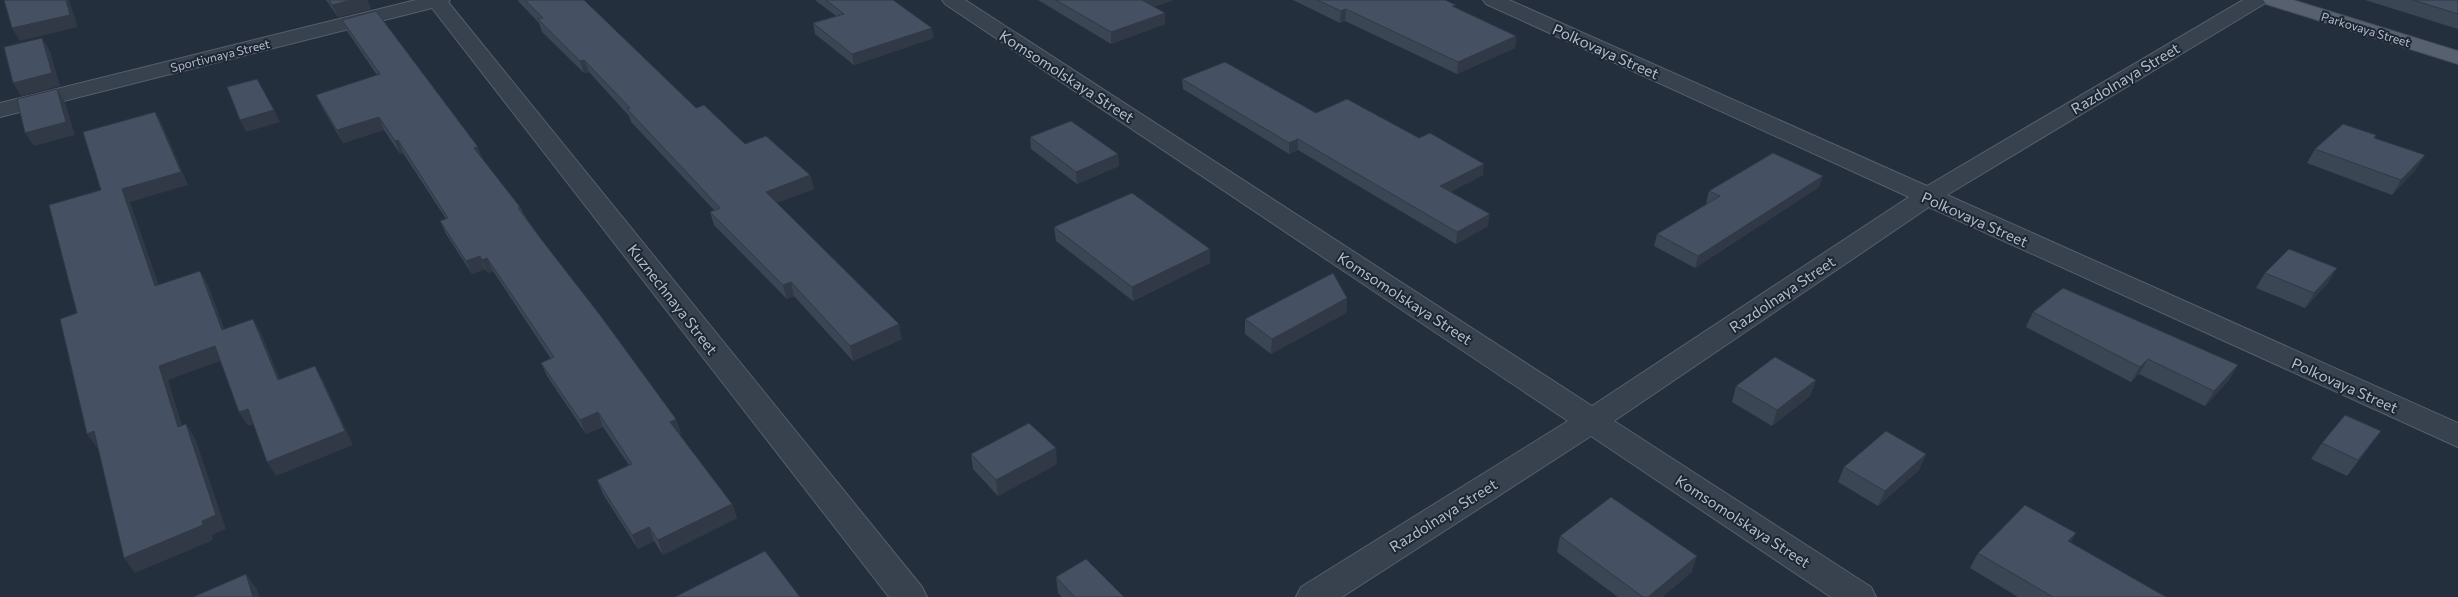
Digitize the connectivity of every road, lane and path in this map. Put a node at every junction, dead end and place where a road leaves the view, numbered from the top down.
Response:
1 (438, 0) edge
2 (952, 0) edge
3 (1493, 0) edge
4 (2257, 0) edge
5 (2273, 0) edge
6 (2458, 58) edge
7 (0, 110) edge
8 (1926, 197) junction
9 (1592, 421) junction
10 (2458, 436) edge
11 (909, 597) edge
12 (1314, 597) edge
13 (1858, 597) edge

1 - 7 street, Sportivnaya Street
1 - 11 street, Kuznechnaya Street
2 - 9 street, Komsomolskaya Street
3 - 8 street, Polkovaya Street
4 - 8 street, Razdolnaya Street
5 - 6 main road, Parkovaya Street
8 - 9 street, Razdolnaya Street
8 - 10 street, Polkovaya Street
9 - 12 street, Razdolnaya Street
9 - 13 street, Komsomolskaya Street

